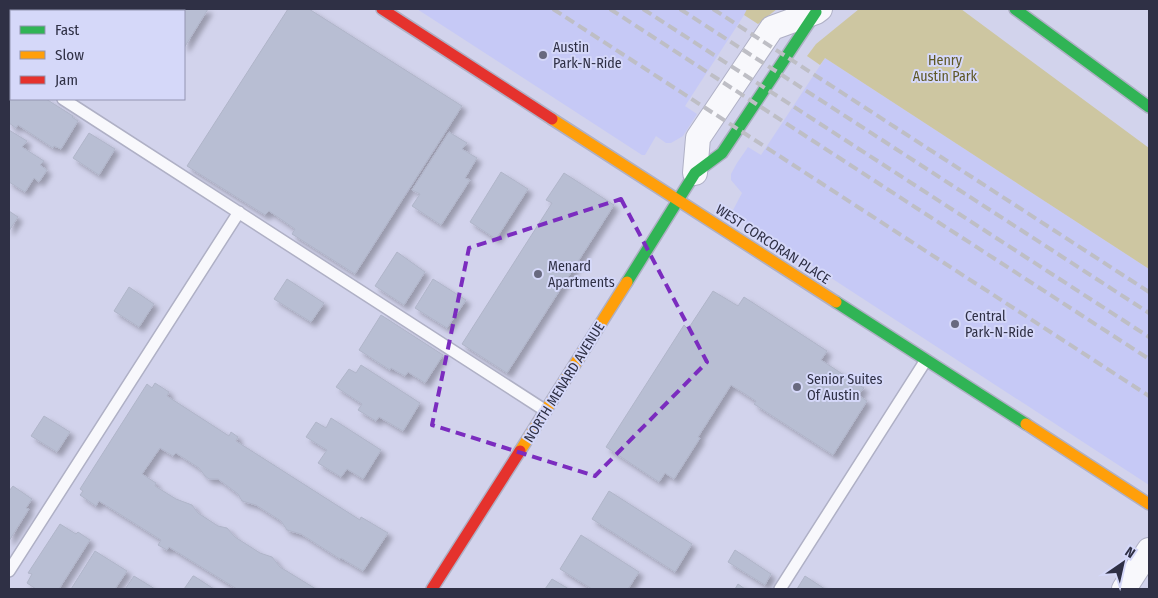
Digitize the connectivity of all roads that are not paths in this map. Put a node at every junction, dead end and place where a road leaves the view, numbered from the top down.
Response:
1 (382, 9) edge
2 (1015, 9) edge
3 (818, 10) edge
4 (65, 100) edge
5 (1149, 107) edge
6 (695, 173) joint
7 (678, 200) junction
8 (239, 212) junction
9 (926, 360) junction
10 (546, 411) junction
11 (1149, 504) edge
12 (1149, 550) edge
13 (9, 571) edge
14 (432, 589) edge
15 (780, 589) edge
16 (1124, 589) edge

1 - 7 street, WEST CORCORAN PLACE
2 - 5 street
3 - 6 street, NORTH MENARD AVENUE
4 - 8 lane
6 - 7 street, NORTH MENARD AVENUE
7 - 9 street, WEST CORCORAN PLACE
7 - 10 street, NORTH MENARD AVENUE
8 - 10 lane
8 - 13 lane
9 - 11 street, WEST CORCORAN PLACE
9 - 15 lane
10 - 14 street, NORTH MENARD AVENUE
12 - 16 street

